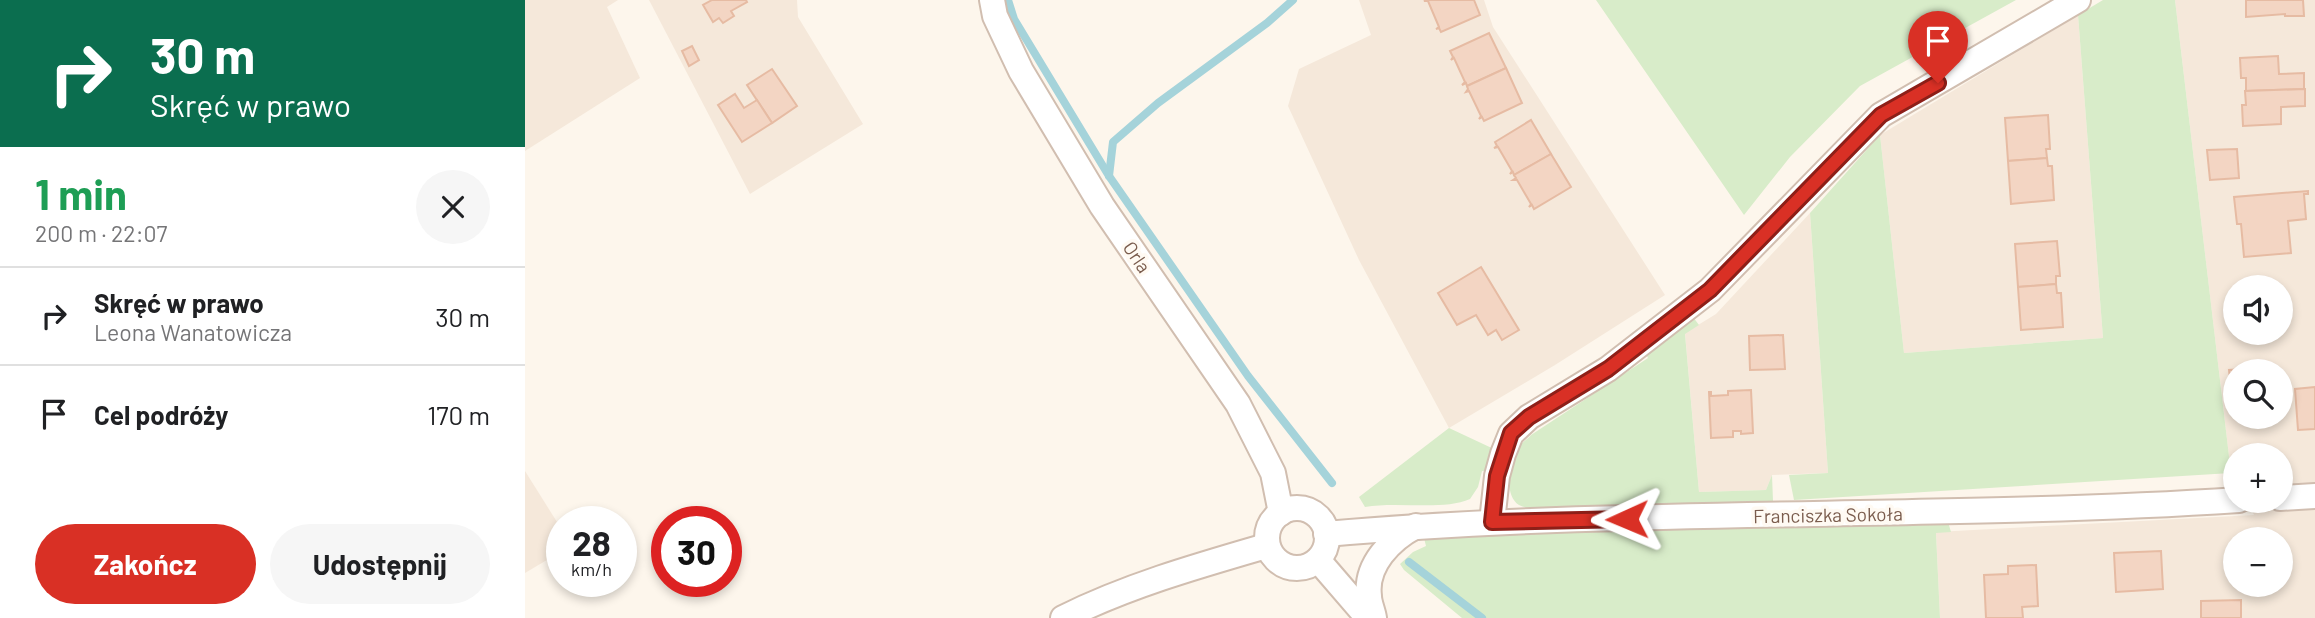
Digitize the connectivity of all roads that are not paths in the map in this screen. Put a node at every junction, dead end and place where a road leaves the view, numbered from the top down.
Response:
1 (992, 0) edge
2 (2078, 0) edge
3 (2315, 496) edge
4 (2293, 497) edge
5 (2223, 501) edge
6 (1281, 513) junction
7 (1492, 522) junction
8 (1416, 526) junction
9 (1327, 534) junction
10 (1266, 546) junction
11 (1318, 560) junction
12 (1063, 618) edge
13 (1368, 618) edge
14 (1374, 618) edge

1 - 6 street, Orla
2 - 7 street
3 - 4 street
5 - 7 street, Franciszka Sokoła
6 - 9 street
6 - 10 street
7 - 8 street, Franciszka Sokoła
8 - 9 street, Franciszka Sokoła
8 - 14 street
9 - 11 street
10 - 11 street
10 - 12 street
11 - 13 street

